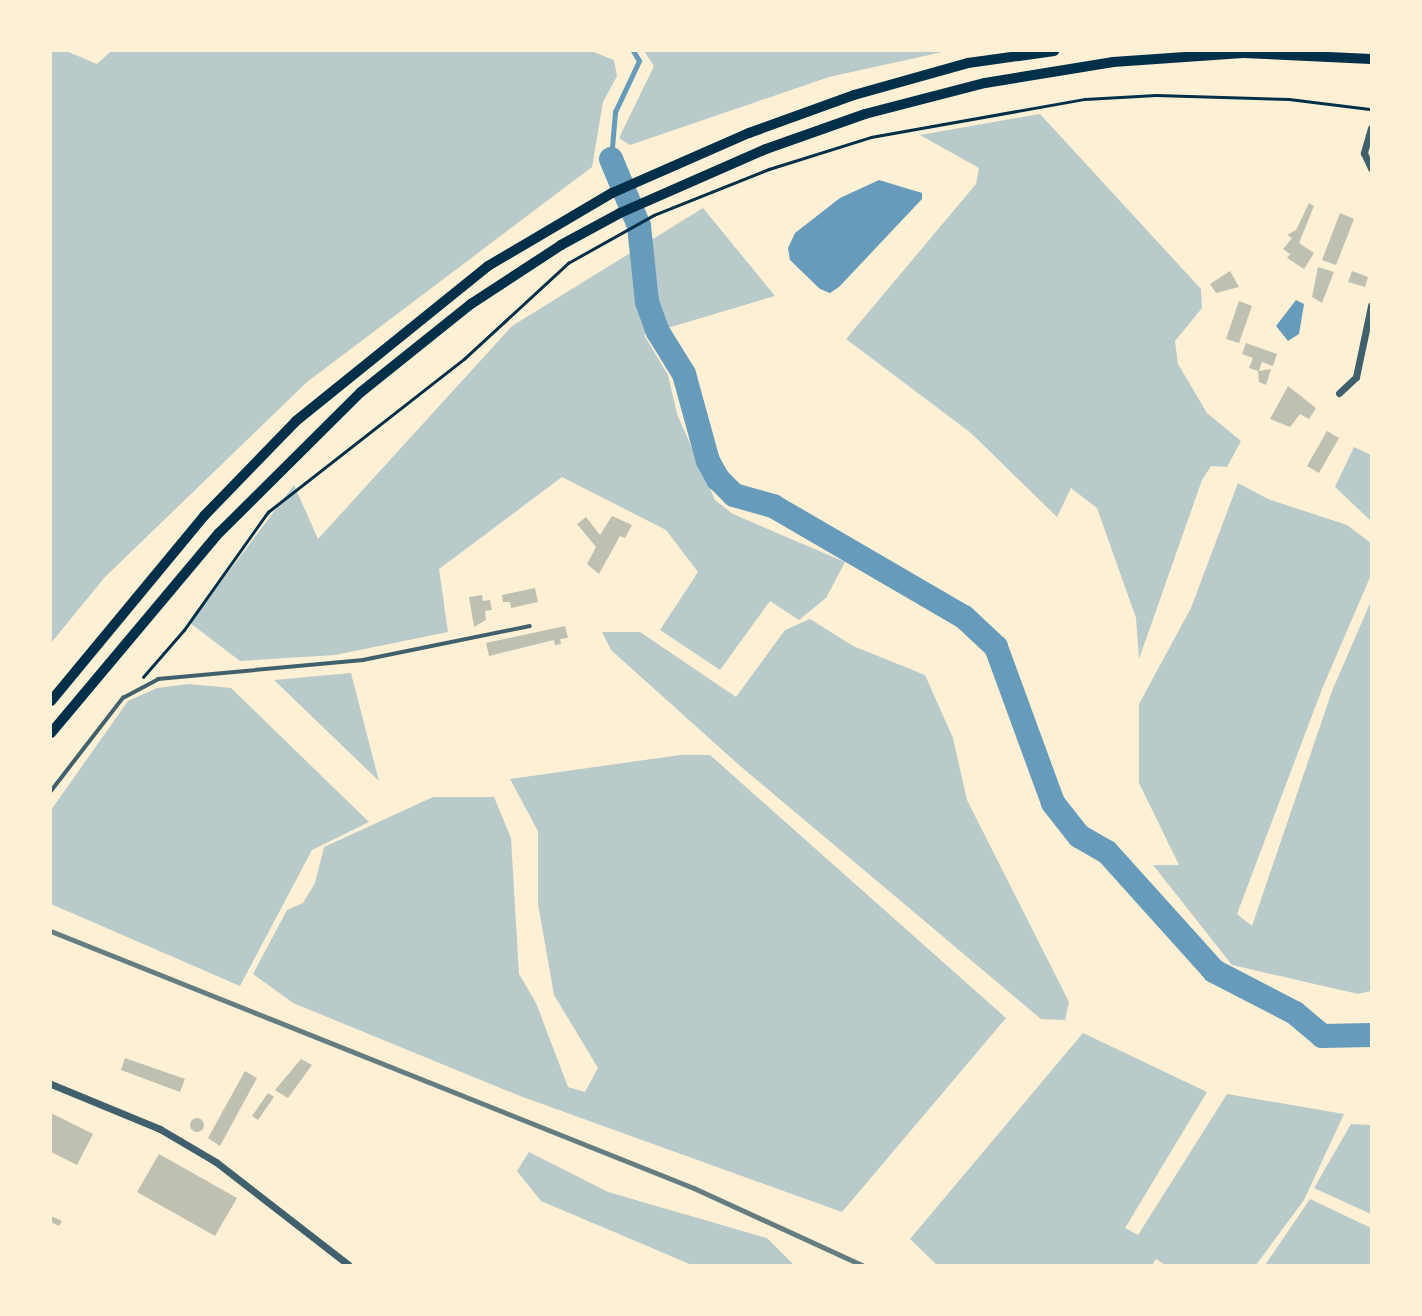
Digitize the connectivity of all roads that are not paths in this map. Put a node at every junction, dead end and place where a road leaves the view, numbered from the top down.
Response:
1 (1054, 51) edge
2 (1371, 59) edge
3 (1371, 128) edge
4 (1371, 168) edge
5 (1371, 306) edge
6 (1339, 393) dead end
7 (530, 626) dead end
8 (51, 701) edge
9 (51, 733) edge
10 (51, 791) edge
11 (51, 1084) edge
12 (349, 1265) edge

1 - 8 main road
2 - 9 main road
3 - 4 street
5 - 6 street
7 - 10 lane
11 - 12 street

